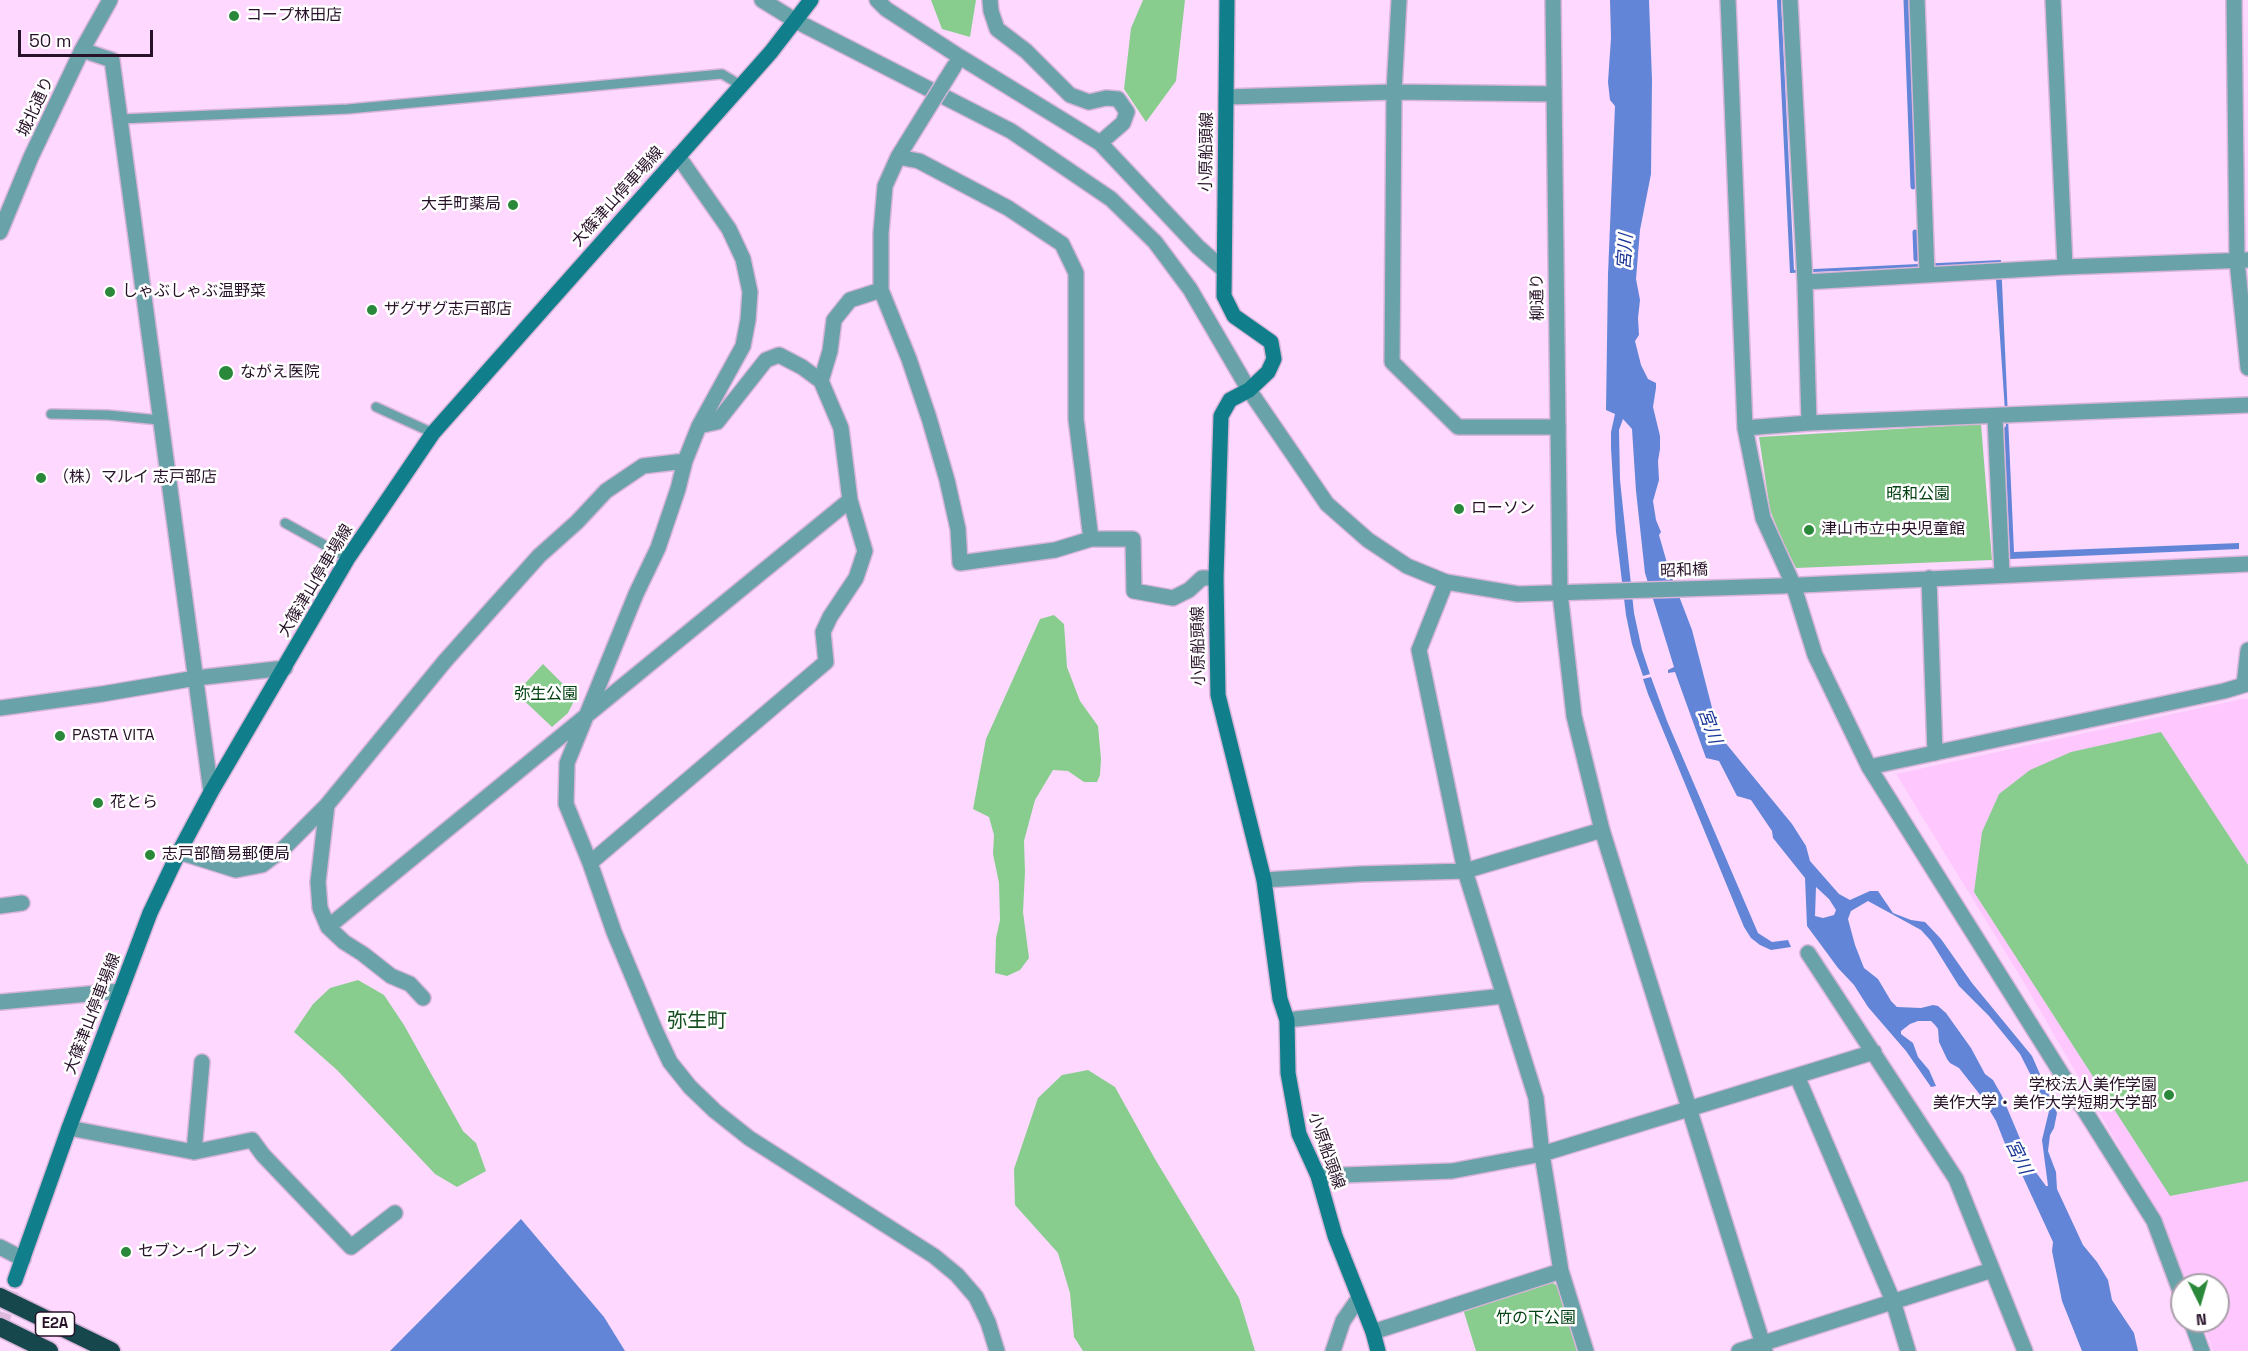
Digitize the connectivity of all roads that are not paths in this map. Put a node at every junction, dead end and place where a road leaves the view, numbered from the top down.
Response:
1 (110, 0) edge
2 (762, 0) edge
3 (811, 0) edge
4 (877, 0) edge
5 (990, 0) edge
6 (1227, 0) edge
7 (1399, 0) edge
8 (1553, 0) edge
9 (1728, 0) edge
10 (1790, 0) edge
11 (1917, 0) edge
12 (2053, 0) edge
13 (2234, 0) edge
14 (796, 21) junction
15 (82, 50) junction
16 (958, 61) junction
17 (2241, 65) edge
18 (742, 86) junction
19 (1394, 92) junction
20 (1553, 94) junction
21 (1226, 98) junction
22 (121, 119) junction
23 (1100, 143) junction
24 (902, 151) junction
25 (678, 156) junction
26 (0, 232) edge
27 (2243, 261) edge
28 (2065, 267) junction
29 (1223, 268) junction
30 (1927, 274) junction
31 (1804, 282) junction
32 (881, 290) junction
33 (2248, 368) edge
34 (821, 381) junction
35 (1249, 390) junction
36 (2248, 405) edge
37 (376, 407) dead end
38 (51, 414) dead end
39 (1995, 417) junction
40 (159, 420) junction
41 (1809, 423) junction
42 (699, 426) junction
43 (1558, 427) junction
44 (1745, 428) junction
45 (433, 433) junction
46 (685, 461) junction
47 (850, 500) junction
48 (285, 524) dead end
49 (1091, 538) junction
50 (348, 558) junction
51 (2248, 564) edge
52 (2002, 574) junction
53 (1216, 578) junction
54 (1929, 578) junction
55 (1446, 582) junction
56 (1787, 585) junction
57 (1560, 593) junction
58 (2248, 650) edge
59 (285, 668) junction
60 (196, 678) junction
61 (2246, 686) edge
62 (0, 708) edge
63 (586, 717) junction
64 (1935, 753) junction
65 (1869, 767) junction
66 (211, 792) junction
67 (327, 805) junction
68 (1602, 830) junction
69 (179, 852) junction
70 (590, 863) junction
71 (1465, 871) junction
72 (1264, 880) junction
73 (22, 903) dead end
74 (0, 906) edge
75 (328, 927) junction
76 (1808, 953) dead end
77 (121, 991) junction
78 (1503, 996) junction
79 (423, 998) dead end
80 (0, 1002) edge
81 (1287, 1020) junction
82 (1874, 1052) junction
83 (202, 1062) dead end
84 (1797, 1076) junction
85 (1690, 1110) junction
86 (69, 1128) junction
87 (194, 1152) junction
88 (1542, 1154) junction
89 (1318, 1176) junction
90 (395, 1213) dead end
91 (0, 1246) edge
92 (23, 1259) junction
93 (1992, 1269) junction
94 (1561, 1271) junction
95 (2173, 1273) edge
96 (15, 1280) tunnel mouth
97 (0, 1297) edge
98 (1359, 1298) junction
99 (1893, 1301) junction
100 (0, 1327) edge
101 (1373, 1332) junction
102 (2195, 1333) edge
103 (1763, 1347) edge
104 (49, 1351) edge
105 (111, 1351) edge
106 (997, 1351) edge
107 (1333, 1351) edge
108 (1378, 1351) edge
109 (1586, 1351) edge
110 (1739, 1351) edge
111 (1908, 1351) edge
112 (2025, 1351) edge
113 (2202, 1351) edge

1 - 15 street, 城北通り
2 - 14 street, 昭和橋
3 - 14 main road, 大篠津山停車場線
4 - 16 street
5 - 23 street
6 - 21 main road, 小原船頭線
7 - 19 street
8 - 20 street, 柳通り
9 - 44 street
10 - 31 street
11 - 30 street
12 - 28 street
13 - 17 street
14 - 18 main road, 大篠津山停車場線
14 - 35 street, 昭和橋
15 - 22 street
15 - 26 street, 城北通り
16 - 23 street
16 - 24 street, bridge
17 - 27 street
18 - 22 lane
18 - 25 main road, 大篠津山停車場線
19 - 20 street
19 - 21 street
19 - 43 street
20 - 43 street, 柳通り
21 - 29 main road, 小原船頭線
22 - 40 street
23 - 29 street
24 - 32 street
24 - 49 street
25 - 42 street
25 - 45 main road, 大篠津山停車場線
27 - 28 street
27 - 33 street
28 - 30 street
29 - 35 main road, 小原船頭線
30 - 31 street
31 - 41 street
32 - 34 street
32 - 49 street
34 - 42 street
34 - 47 street
35 - 53 main road, 小原船頭線
35 - 55 street, 昭和橋
36 - 39 street
37 - 45 lane
38 - 40 lane
39 - 41 street
39 - 52 street
40 - 60 street
41 - 44 street
42 - 46 street
43 - 57 street, 柳通り
44 - 56 street
45 - 50 main road, 大篠津山停車場線
46 - 63 street
46 - 67 street
47 - 63 street
47 - 70 street
48 - 50 lane
49 - 53 street
50 - 59 main road, 大篠津山停車場線
51 - 52 street, 昭和橋
52 - 54 street, 昭和橋
53 - 72 main road, 小原船頭線
54 - 56 street, 昭和橋
54 - 64 street
55 - 57 street, 昭和橋
55 - 71 street
56 - 57 street, 昭和橋
56 - 65 street
57 - 68 street, 柳通り
58 - 61 street
59 - 60 street
59 - 66 main road, 大篠津山停車場線
60 - 62 street
60 - 66 street
61 - 64 street
63 - 70 street
63 - 75 street
64 - 65 street
65 - 95 street
66 - 69 main road, 大篠津山停車場線
67 - 69 street
67 - 75 street
68 - 71 street
68 - 85 street, 柳通り
69 - 77 main road, 大篠津山停車場線
70 - 106 street
71 - 72 street
71 - 78 street
72 - 81 main road, 小原船頭線
73 - 74 street
75 - 79 street
76 - 82 street
77 - 80 street
77 - 86 main road, 大篠津山停車場線
78 - 81 street
78 - 88 street
81 - 89 main road, 小原船頭線
82 - 84 street
82 - 93 street
83 - 87 street
84 - 85 street
84 - 99 street
85 - 88 street
85 - 103 street, 柳通り
86 - 87 street
86 - 92 main road, 大篠津山停車場線
87 - 90 street
88 - 89 street
88 - 94 street
89 - 98 main road, 小原船頭線
91 - 92 street
92 - 96 main road, 大篠津山停車場線
93 - 99 street
93 - 112 street
94 - 101 street
94 - 109 street
97 - 105 highway, E2A
98 - 101 main road, 小原船頭線
98 - 107 street
99 - 103 street
99 - 111 street
100 - 104 highway, E2A
101 - 108 main road, 小原船頭線
102 - 113 street
103 - 110 street

